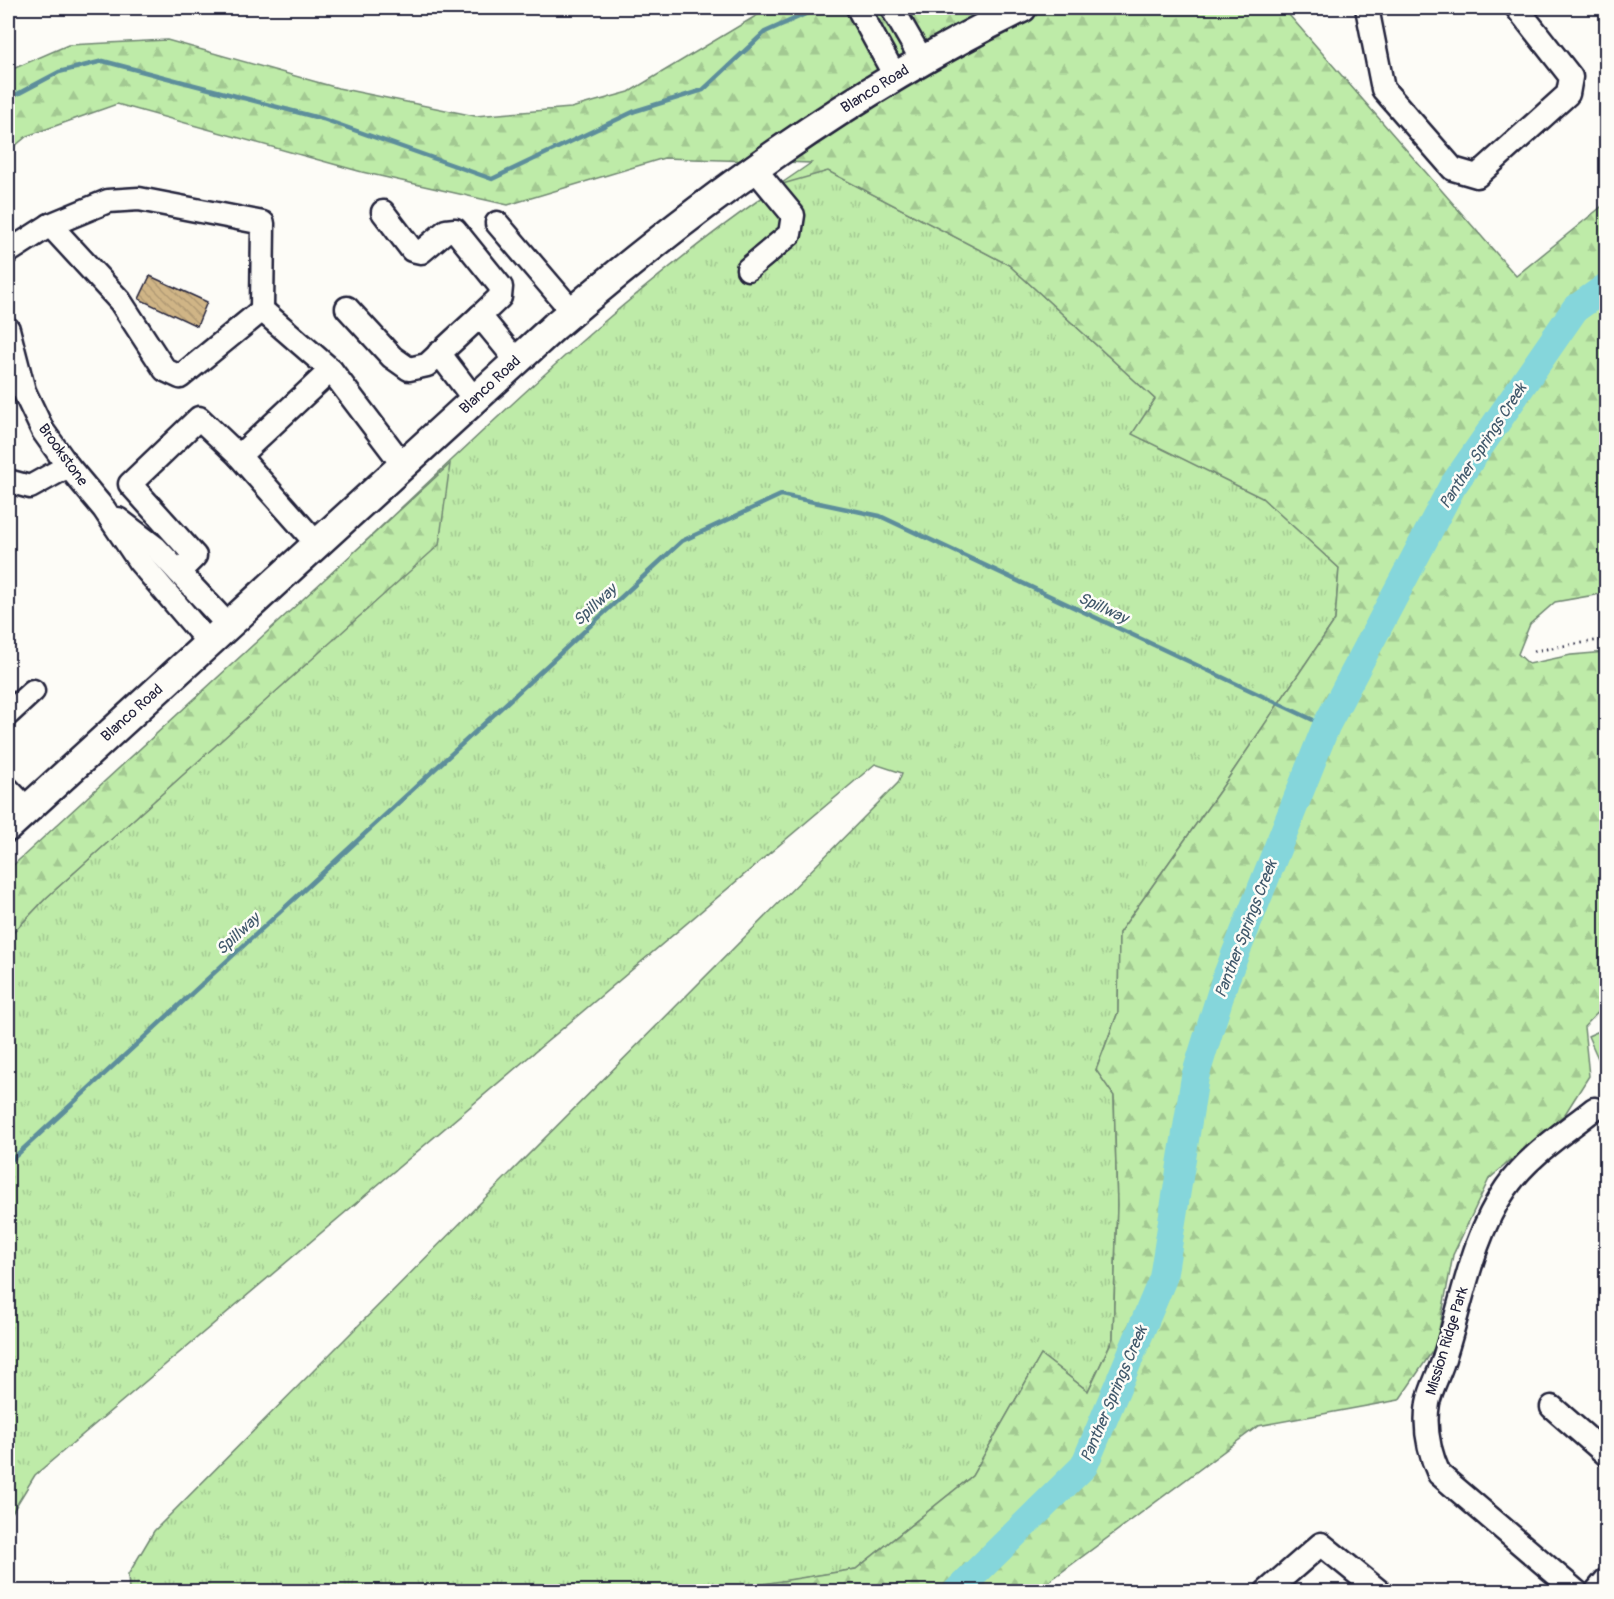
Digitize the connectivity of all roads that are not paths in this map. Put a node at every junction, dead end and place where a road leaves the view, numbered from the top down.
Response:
1 (858, 8) edge
2 (891, 8) edge
3 (1022, 8) edge
4 (1367, 8) edge
5 (1517, 8) edge
6 (922, 60) junction
7 (895, 76) junction
8 (754, 168) junction
9 (383, 212) dead end
10 (497, 223) dead end
11 (50, 225) junction
12 (8, 252) edge
13 (748, 269) dead end
14 (347, 308) dead end
15 (262, 310) junction
16 (572, 311) junction
17 (480, 316) junction
18 (8, 329) edge
19 (439, 353) junction
20 (517, 361) junction
21 (331, 370) junction
22 (474, 399) junction
23 (239, 456) junction
24 (403, 465) junction
25 (68, 466) junction
26 (8, 481) edge
27 (104, 509) junction
28 (317, 544) junction
29 (178, 572) junction
30 (218, 634) junction
31 (33, 691) dead end
32 (8, 714) edge
33 (8, 789) edge
34 (17, 818) edge
35 (1594, 1109) dead end
36 (1552, 1407) dead end
37 (1606, 1454) edge
38 (1606, 1580) edge
39 (1266, 1592) edge
40 (1380, 1592) edge
41 (1577, 1592) edge
42 (1596, 1592) edge

1 - 7 street
2 - 6 street
3 - 6 main road, Blanco Road
4 - 5 street
6 - 7 main road, Blanco Road
7 - 8 main road, Blanco Road
8 - 13 street
8 - 16 main road, Blanco Road
9 - 17 street
10 - 16 street
11 - 12 street
11 - 15 street
11 - 15 street
14 - 19 street
15 - 21 street
16 - 20 main road, Blanco Road
17 - 19 street
17 - 20 street
18 - 25 street, Brookstone
19 - 22 street
20 - 22 main road, Blanco Road
21 - 23 street
21 - 24 street
22 - 24 main road, Blanco Road
23 - 28 street
23 - 29 street
24 - 28 main road, Blanco Road
25 - 26 street
25 - 27 street, Brookstone
27 - 29 street, Brookstone
27 - 30 street, Brookstone
28 - 30 main road, Blanco Road
29 - 30 street, Brookstone
30 - 34 main road, Blanco Road
31 - 32 street
33 - 34 street
35 - 41 street, Mission Ridge Park
36 - 37 street
38 - 42 street
39 - 40 street

